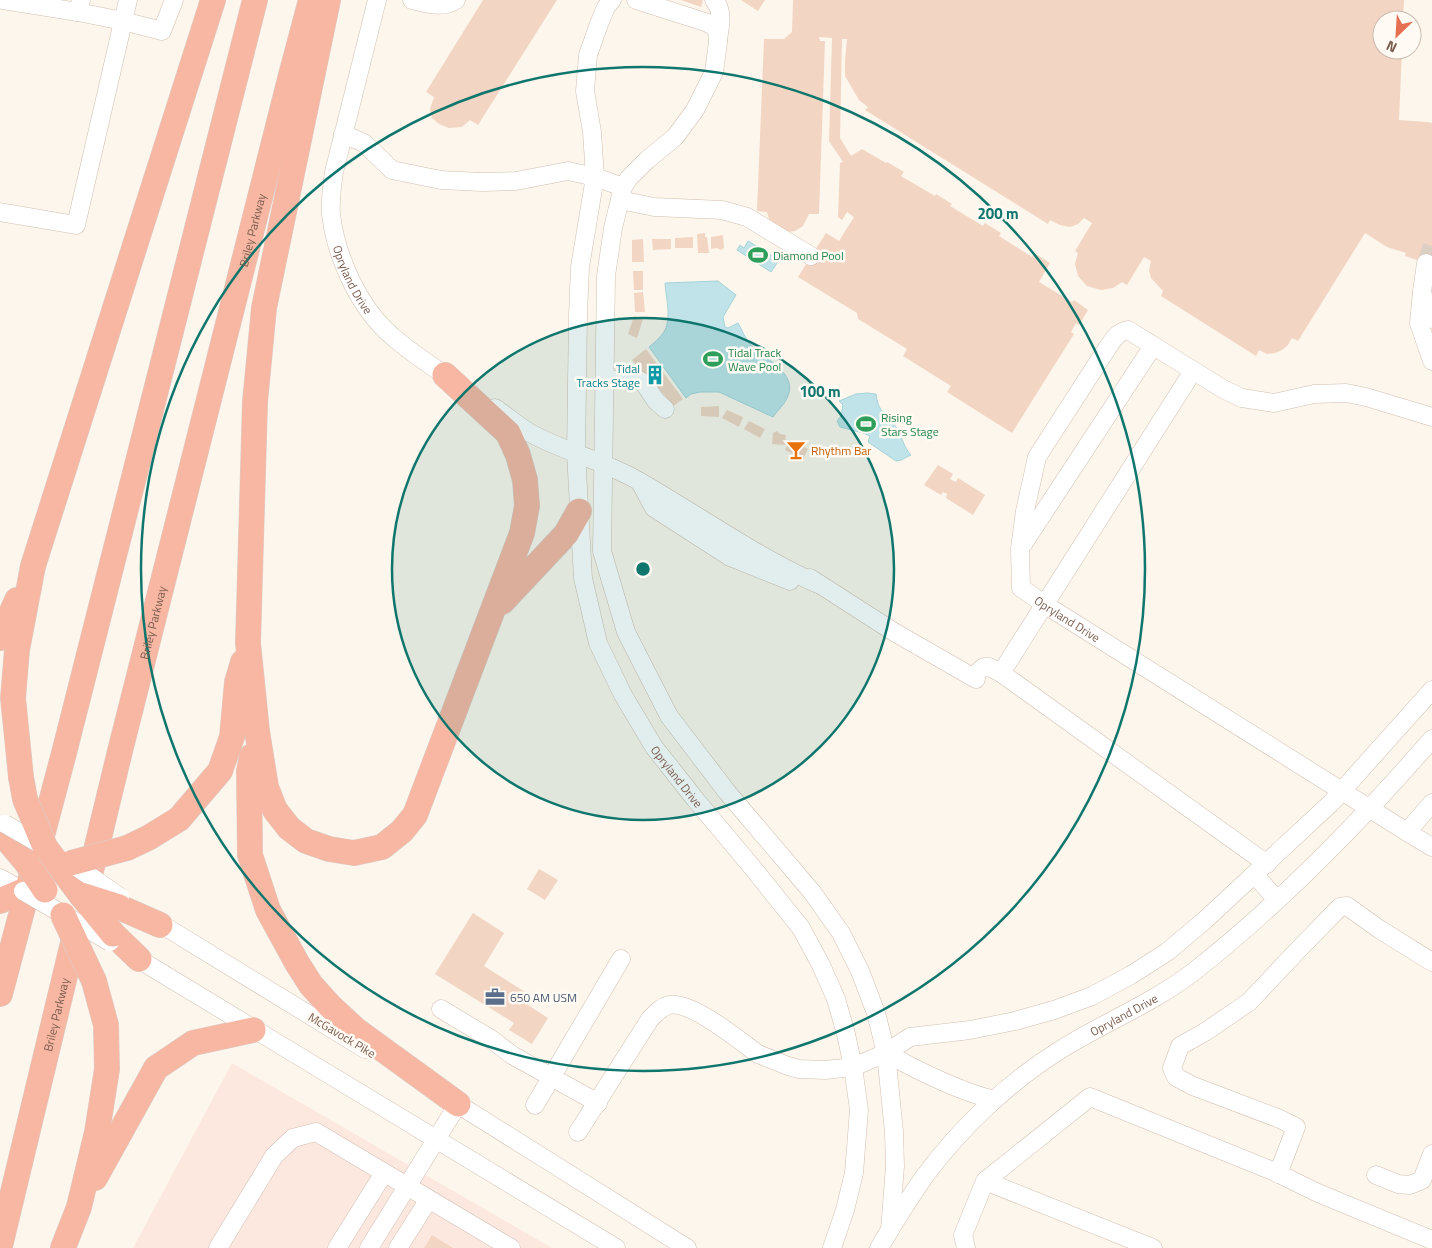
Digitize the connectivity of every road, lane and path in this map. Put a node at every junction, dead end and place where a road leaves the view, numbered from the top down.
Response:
1 (3, 0) edge
2 (128, 0) edge
3 (174, 0) edge
4 (213, 0) edge
5 (255, 0) edge
6 (311, 0) edge
7 (328, 0) edge
8 (377, 0) edge
9 (412, 0) edge
10 (456, 0) edge
11 (636, 0) edge
12 (714, 0) edge
13 (609, 2) edge
14 (79, 6) edge
15 (122, 21) junction
16 (718, 42) junction
17 (343, 134) junction
18 (595, 177) junction
19 (624, 188) junction
20 (0, 212) edge
21 (811, 256) dead end
22 (1426, 263) tunnel mouth
23 (1422, 292) junction
24 (1432, 319) edge
25 (1153, 346) junction
26 (1432, 361) edge
27 (1193, 371) junction
28 (444, 374) junction
29 (605, 382) junction
30 (665, 409) dead end
31 (1431, 412) edge
32 (576, 453) junction
33 (604, 463) junction
34 (642, 487) junction
35 (579, 511) junction
36 (1020, 549) junction
37 (33, 566) junction
38 (817, 587) junction
39 (1044, 604) junction
40 (491, 614) junction
41 (0, 638) edge
42 (248, 643) junction
43 (1001, 673) junction
44 (1432, 690) edge
45 (257, 731) junction
46 (1432, 740) edge
47 (1342, 791) junction
48 (1432, 803) edge
49 (1370, 809) junction
50 (2, 827) edge
51 (1407, 832) junction
52 (1432, 847) edge
53 (50, 859) junction
54 (0, 860) edge
55 (1261, 870) junction
56 (0, 878) edge
57 (34, 891) junction
58 (81, 895) junction
59 (1277, 900) junction
60 (0, 901) edge
61 (120, 902) junction
62 (63, 915) junction
63 (160, 925) joint
64 (112, 938) junction
65 (621, 959) dead end
66 (139, 960) joint
67 (1432, 962) edge
68 (0, 994) edge
69 (441, 1010) dead end
70 (253, 1030) junction
71 (886, 1053) junction
72 (853, 1067) junction
73 (552, 1077) junction
74 (994, 1100) junction
75 (598, 1102) junction
76 (458, 1104) junction
77 (535, 1105) dead end
78 (578, 1132) dead end
79 (436, 1140) junction
80 (1432, 1154) edge
81 (384, 1173) junction
82 (1278, 1174) junction
83 (1376, 1175) dead end
84 (984, 1181) junction
85 (407, 1186) junction
86 (429, 1199) junction
87 (79, 1206) junction
88 (890, 1230) junction
89 (1432, 1240) edge
90 (0, 1246) edge
91 (830, 1246) edge
92 (220, 1247) edge
93 (63, 1248) edge
94 (337, 1248) edge
95 (369, 1248) edge
96 (398, 1248) edge
97 (511, 1248) edge
98 (616, 1248) edge
99 (687, 1248) edge
100 (879, 1248) edge
101 (966, 1248) edge
102 (1153, 1248) edge

1 - 14 street
2 - 15 street
3 - 15 street
4 - 37 highway
5 - 68 highway
6 - 90 highway, Briley Parkway
7 - 42 highway
8 - 17 street, Opryland Drive
9 - 10 street
11 - 16 street
12 - 16 street
13 - 18 street, Opryland Drive
14 - 15 street
15 - 20 street
16 - 19 street
17 - 18 street
17 - 28 street, Opryland Drive
18 - 19 street
18 - 32 street, Opryland Drive
19 - 21 street
19 - 29 street, Opryland Drive
22 - 23 street
23 - 24 street
23 - 26 street
25 - 27 street
25 - 36 street
25 - 36 street
27 - 31 street
27 - 39 street
28 - 32 street, Opryland Drive
28 - 40 highway
29 - 30 street
29 - 33 street, Opryland Drive
32 - 33 street, Opryland Drive
32 - 35 street, Opryland Drive
33 - 34 street
33 - 71 street, Opryland Drive
34 - 38 street
34 - 38 street
34 - 38 street
35 - 40 highway
35 - 72 street, Opryland Drive
36 - 39 street, Opryland Drive
37 - 41 highway
37 - 53 highway, bridge
38 - 43 street
39 - 43 street
39 - 47 street, Opryland Drive
40 - 45 highway
42 - 45 highway
42 - 53 highway, bridge
43 - 55 street
44 - 47 street
45 - 76 highway
46 - 49 street, Opryland Drive
47 - 49 street, Opryland Drive
47 - 55 street
48 - 51 street
49 - 51 street, Opryland Drive
49 - 59 street, Opryland Drive
50 - 53 highway
51 - 52 street, Opryland Drive
53 - 54 highway
53 - 57 highway, bridge
53 - 58 highway
53 - 61 street, bridge
55 - 59 street
55 - 71 street
56 - 57 street
57 - 58 highway
57 - 60 highway
57 - 62 highway, bridge
58 - 61 highway, bridge
58 - 64 highway, bridge
59 - 74 street, Opryland Drive
61 - 63 highway
62 - 64 street, bridge
62 - 87 highway, bridge
63 - 76 street, McGavock Pike
64 - 66 highway
65 - 73 street
66 - 70 street
67 - 82 street
69 - 73 street
70 - 79 street
70 - 87 highway
71 - 72 street
71 - 74 street
71 - 88 street, Opryland Drive
72 - 75 street
72 - 91 street, Opryland Drive
73 - 75 street
73 - 77 street
74 - 88 street, Opryland Drive
75 - 78 street
76 - 79 street
76 - 99 street, McGavock Pike
79 - 85 street
79 - 98 street
80 - 83 street
81 - 85 street
81 - 92 street
81 - 94 street
82 - 84 street
82 - 89 street
84 - 101 street
84 - 102 street
85 - 86 street
85 - 95 street
86 - 96 street
86 - 97 street
87 - 93 highway
88 - 100 street, Opryland Drive

